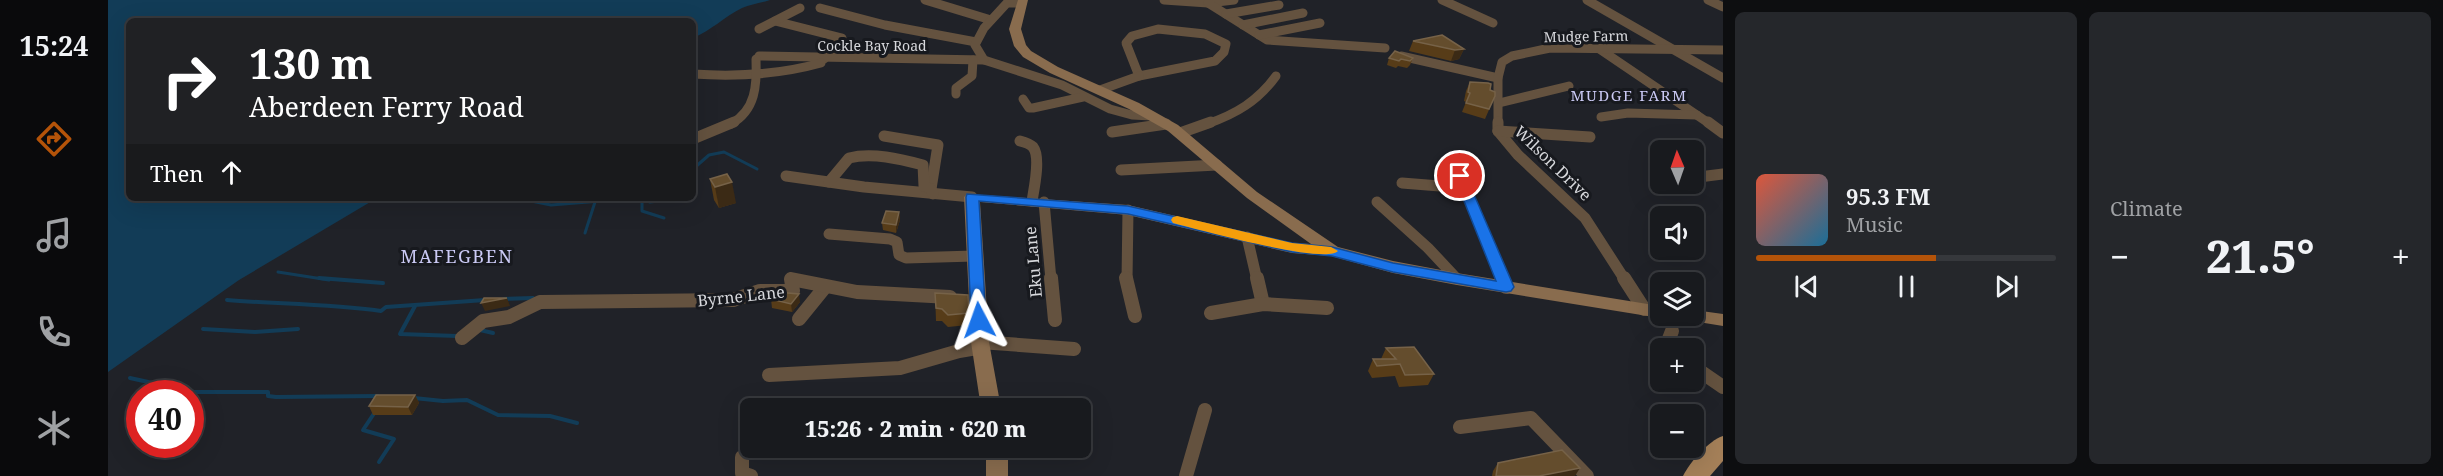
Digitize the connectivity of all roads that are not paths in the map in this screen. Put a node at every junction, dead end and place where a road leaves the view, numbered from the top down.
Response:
1 (925, 0) edge
2 (1164, 0) edge
3 (1234, 0) edge
4 (1442, 0) edge
5 (1587, 0) edge
6 (1708, 0) edge
7 (1023, 1) edge
8 (1208, 3) junction
9 (1279, 5) dead end
10 (1723, 7) edge
11 (800, 8) dead end
12 (820, 8) dead end
13 (1303, 13) dead end
14 (1226, 15) junction
15 (991, 20) junction
16 (776, 21) junction
17 (1320, 23) dead end
18 (1493, 23) dead end
19 (1243, 25) junction
20 (759, 29) dead end
21 (1259, 35) junction
22 (976, 42) junction
23 (1385, 48) dead end
24 (1598, 48) junction
25 (1671, 50) junction
26 (1723, 50) edge
27 (1401, 57) edge
28 (836, 58) junction
29 (824, 59) junction
30 (973, 60) junction
31 (984, 60) junction
32 (696, 74) edge
33 (758, 76) junction
34 (1139, 76) junction
35 (1276, 76) dead end
36 (1498, 78) junction
37 (1723, 78) edge
38 (1569, 86) dead end
39 (1100, 90) junction
40 (956, 94) dead end
41 (1083, 97) junction
42 (1023, 99) dead end
43 (1499, 103) junction
44 (1152, 116) junction
45 (1697, 116) junction
46 (1600, 117) dead end
47 (1173, 128) junction
48 (1498, 131) junction
49 (1112, 132) dead end
50 (1723, 133) edge
51 (884, 136) dead end
52 (1590, 137) dead end
53 (696, 138) edge
54 (1020, 141) dead end
55 (1217, 165) junction
56 (1121, 170) dead end
57 (1723, 174) edge
58 (786, 176) dead end
59 (1460, 176) dead end
60 (1704, 176) edge
61 (829, 182) junction
62 (1402, 183) dead end
63 (1465, 188) junction
64 (932, 192) junction
65 (972, 197) junction
66 (1038, 201) junction
67 (1377, 202) dead end
68 (1128, 210) junction
69 (829, 234) dead end
70 (1247, 237) junction
71 (1332, 251) junction
72 (974, 256) junction
73 (1457, 279) junction
74 (825, 287) junction
75 (1506, 287) junction
76 (977, 298) junction
77 (1263, 304) junction
78 (1650, 307) edge
79 (1327, 308) dead end
80 (1650, 310) edge
81 (1211, 313) dead end
82 (1135, 316) dead end
83 (1704, 317) edge
84 (799, 319) dead end
85 (1055, 320) dead end
86 (1723, 320) edge
87 (1672, 331) dead end
88 (462, 338) dead end
89 (1669, 338) edge
90 (981, 345) junction
91 (1074, 349) dead end
92 (1704, 374) edge
93 (769, 375) dead end
94 (1723, 387) edge
95 (989, 398) edge
96 (1205, 410) dead end
97 (1460, 427) dead end
98 (1723, 445) edge
99 (742, 458) edge
100 (997, 458) edge
101 (751, 476) edge
102 (997, 476) edge
103 (1186, 476) edge
104 (1587, 476) edge
105 (1695, 476) edge

1 - 15 street
2 - 8 street
3 - 8 street
4 - 18 street
5 - 25 street
6 - 10 street
7 - 15 street
7 - 39 main road
8 - 14 street
9 - 14 street
11 - 16 street
12 - 22 street
13 - 19 street
14 - 19 street
15 - 22 street
16 - 20 street
16 - 29 street
17 - 21 street
19 - 21 street
21 - 23 street
22 - 31 street
24 - 25 street, Mudge Farm
24 - 36 street, Mudge Farm
24 - 45 street
25 - 26 street, Mudge Farm
25 - 37 street
27 - 36 street
28 - 29 street, Cockle Bay Road
28 - 30 street, Cockle Bay Road
28 - 33 street
29 - 33 street, Cockle Bay Road
30 - 31 street, Cockle Bay Road
30 - 40 street
31 - 41 street, Cockle Bay Road
32 - 33 street
33 - 53 street
34 - 34 street
34 - 39 street
35 - 47 street
36 - 43 street
38 - 43 street
39 - 44 main road
41 - 42 street
41 - 44 street, Cockle Bay Road
43 - 48 street
44 - 47 main road
45 - 46 street
45 - 50 street
47 - 49 street
47 - 55 main road
48 - 52 street
48 - 78 street, Wilson Drive
51 - 64 street
54 - 66 street, Eku Lane
55 - 56 street
55 - 71 main road
57 - 60 street
58 - 61 street
59 - 63 street
61 - 64 street
61 - 64 street
62 - 63 street
63 - 75 street
64 - 65 street
65 - 66 main road
65 - 72 main road
66 - 68 main road
66 - 85 street, Eku Lane
67 - 73 street
68 - 70 main road
68 - 82 street
69 - 72 street
70 - 71 main road
70 - 77 street
71 - 73 main road
72 - 76 main road
73 - 75 main road
74 - 76 street, Byrne Lane
74 - 84 street
74 - 88 street, Byrne Lane
75 - 80 main road
76 - 90 main road
77 - 79 street
77 - 81 street
83 - 86 main road
87 - 89 street
90 - 91 street
90 - 93 street
90 - 95 main road
92 - 94 street
96 - 103 street
97 - 104 street
98 - 105 main road
99 - 101 street
100 - 102 main road

